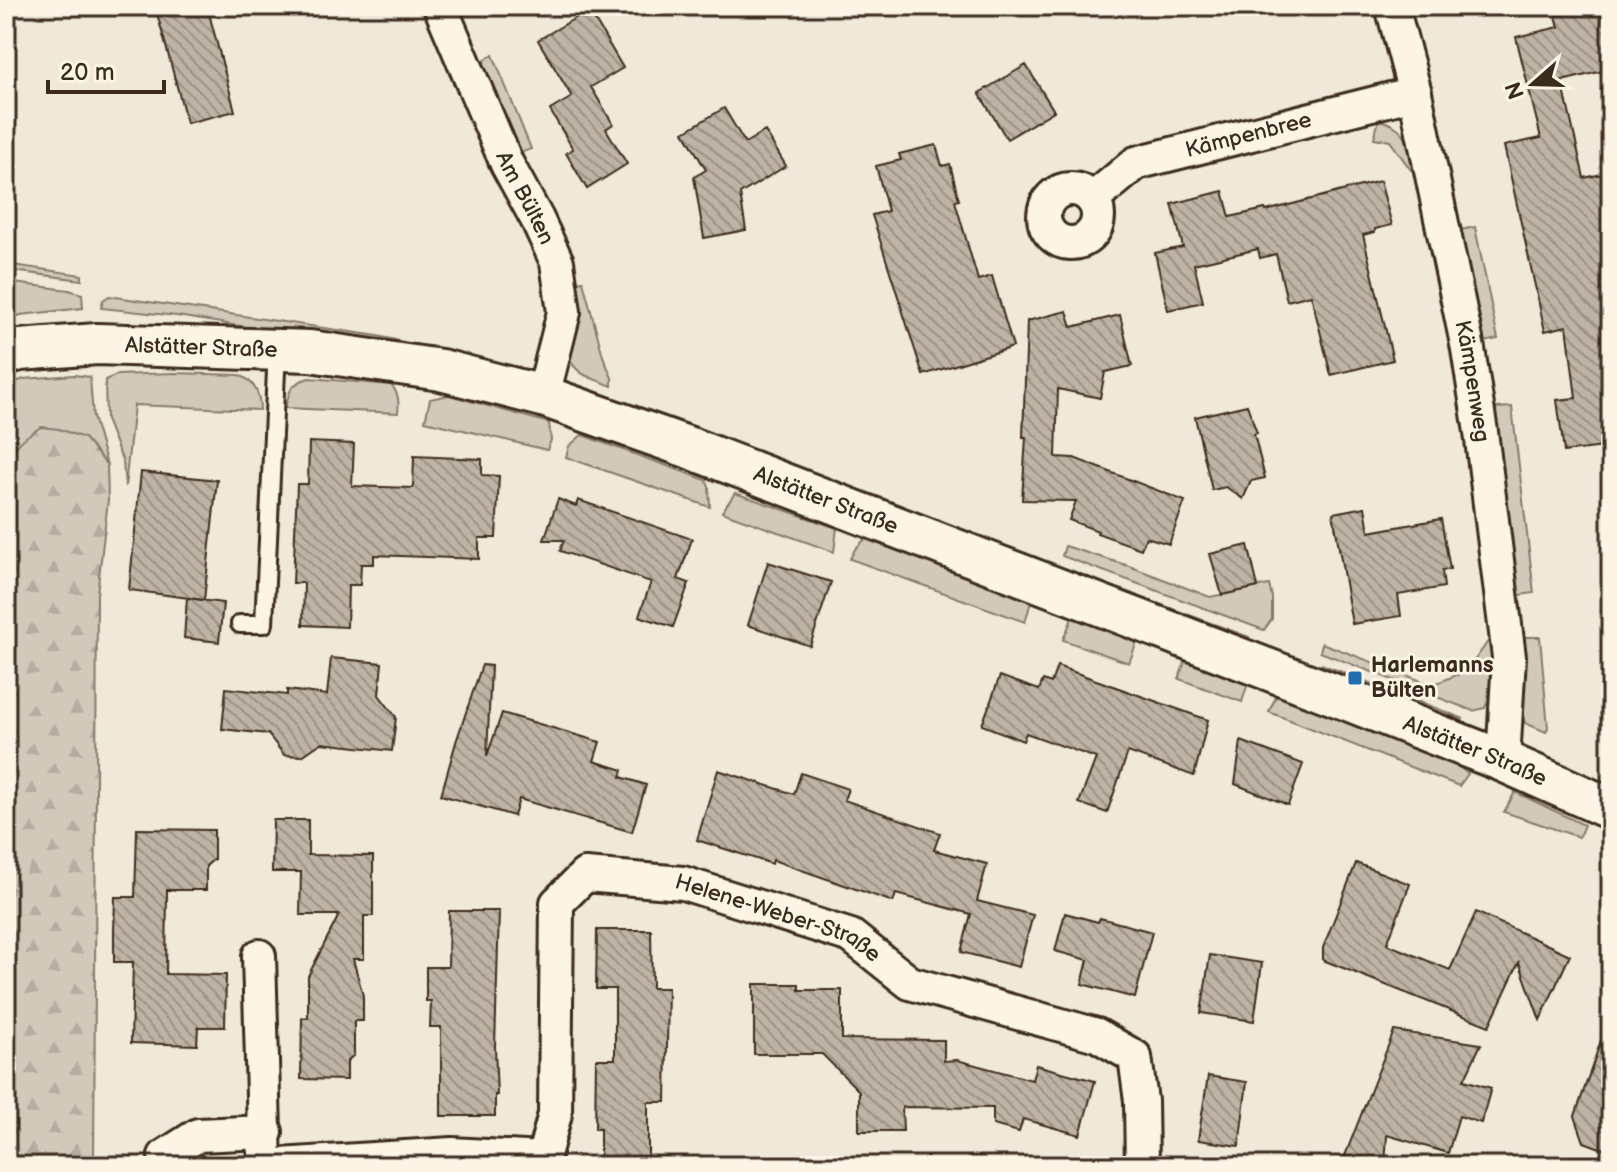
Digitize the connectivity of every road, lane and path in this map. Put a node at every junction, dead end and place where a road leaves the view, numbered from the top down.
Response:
1 (440, 6) edge
2 (1392, 6) edge
3 (1415, 93) junction
4 (1093, 199) dead end
5 (277, 350) junction
6 (6, 354) edge
7 (543, 396) junction
8 (240, 624) dead end
9 (1503, 761) junction
10 (1611, 809) edge
11 (259, 956) dead end
12 (266, 1132) junction
13 (543, 1162) edge
14 (178, 1166) edge
15 (265, 1166) edge
16 (1142, 1166) edge

1 - 7 street, Am Bülten
2 - 3 street, Kämpenweg
3 - 4 street, Kämpenbree
3 - 9 street, Kämpenweg
5 - 6 street, Alstätter Straße
5 - 7 street, Alstätter Straße
5 - 8 lane
7 - 9 street, Alstätter Straße
9 - 10 street, Alstätter Straße
11 - 12 street, Helene-Weber-Straße
12 - 14 street
12 - 15 street, Helene-Weber-Straße
13 - 15 street, Helene-Weber-Straße
13 - 16 street, Helene-Weber-Straße

